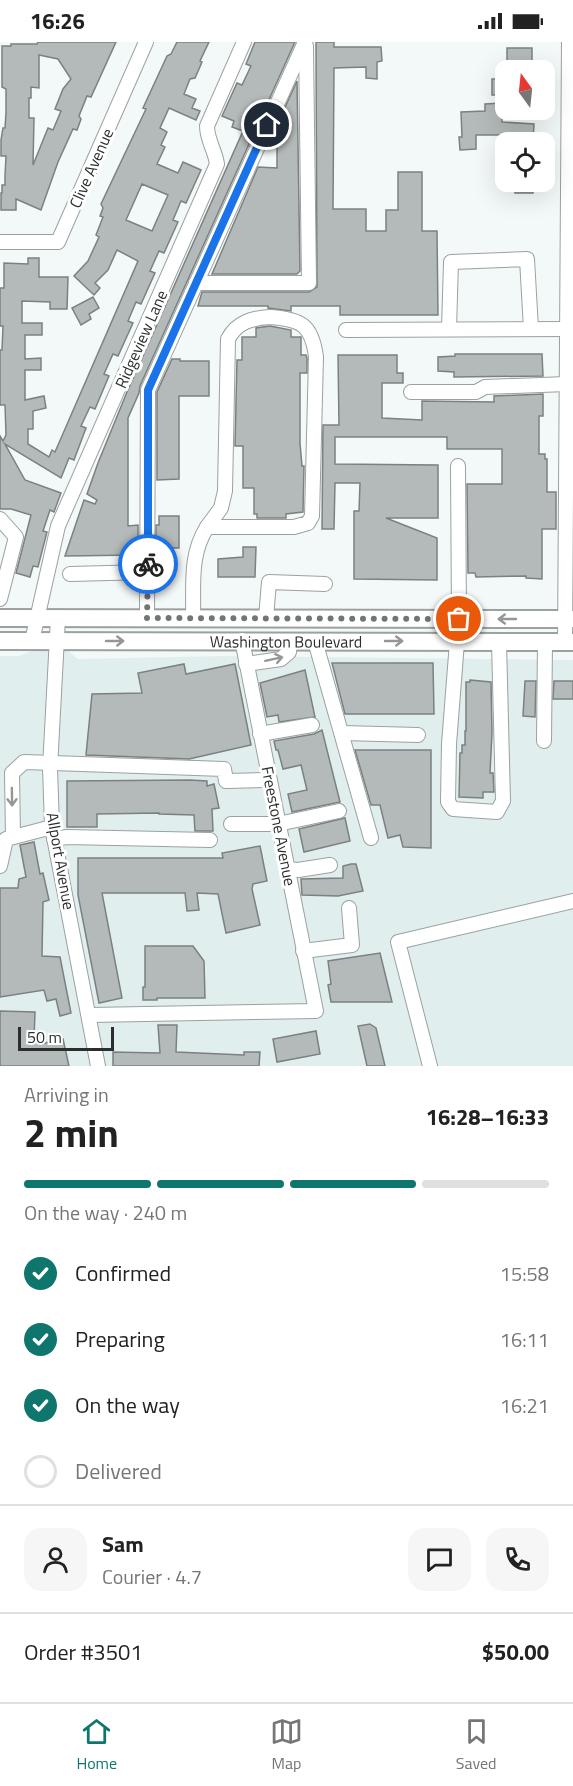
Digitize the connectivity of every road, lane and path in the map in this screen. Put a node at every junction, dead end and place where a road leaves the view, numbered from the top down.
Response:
1 (146, 42) edge
2 (244, 42) edge
3 (306, 42) edge
4 (569, 42) edge
5 (0, 242) edge
6 (196, 283) junction
7 (449, 329) junction
8 (531, 329) junction
9 (568, 329) junction
10 (346, 330) dead end
11 (567, 384) junction
12 (411, 392) dead end
13 (458, 466) dead end
14 (570, 470) edge
15 (0, 519) edge
16 (207, 527) junction
17 (569, 530) edge
18 (148, 572) junction
19 (70, 574) dead end
20 (325, 584) dead end
21 (0, 599) edge
22 (0, 618) edge
23 (37, 618) junction
24 (58, 618) junction
25 (147, 618) junction
26 (194, 618) junction
27 (266, 618) junction
28 (459, 619) junction
29 (569, 619) edge
30 (56, 640) junction
31 (242, 640) junction
32 (0, 641) edge
33 (32, 641) junction
34 (290, 641) junction
35 (315, 641) junction
36 (457, 642) junction
37 (499, 642) junction
38 (545, 642) junction
39 (569, 642) edge
40 (246, 663) junction
41 (312, 725) dead end
42 (342, 733) junction
43 (260, 734) junction
44 (418, 735) dead end
45 (544, 741) dead end
46 (50, 764) junction
47 (269, 780) junction
48 (339, 811) dead end
49 (231, 824) dead end
50 (278, 824) junction
51 (53, 833) junction
52 (13, 837) junction
53 (371, 838) dead end
54 (210, 840) dead end
55 (330, 865) dead end
56 (0, 866) edge
57 (287, 869) junction
58 (573, 901) edge
59 (349, 908) dead end
60 (303, 951) junction
61 (90, 1015) junction
62 (98, 1066) edge
63 (430, 1066) edge

1 - 5 street, Clive Avenue
2 - 23 street, Ridgeview Lane
3 - 6 street
3 - 6 street
4 - 9 street
6 - 18 street
7 - 8 street
7 - 8 street
7 - 10 street
8 - 9 street
9 - 11 street
11 - 12 street
11 - 14 street
13 - 28 street
14 - 17 street
15 - 21 street
16 - 16 street
16 - 26 street
17 - 29 street
18 - 19 street
18 - 25 street
20 - 27 street
22 - 23 main road, Washington Boulevard
23 - 24 main road, Washington Boulevard
23 - 33 street, Ridgeview Lane
24 - 25 main road, Washington Boulevard
24 - 30 street, Allport Avenue
25 - 26 main road, Washington Boulevard
26 - 27 main road, Washington Boulevard
27 - 28 main road, Washington Boulevard
29 -> 28 main road, Washington Boulevard
29 - 39 street
30 -> 31 main road, Washington Boulevard
30 - 33 main road, Washington Boulevard
30 - 46 street, Allport Avenue
31 - 34 main road, Washington Boulevard
31 - 40 street, Freestone Avenue
32 - 33 main road, Washington Boulevard
34 - 35 main road, Washington Boulevard
40 -> 34 street
35 -> 36 main road, Washington Boulevard
35 - 42 street
36 - 37 main road, Washington Boulevard
36 - 37 street
37 - 38 main road, Washington Boulevard
38 - 39 main road, Washington Boulevard
38 - 45 street
40 - 43 street, Freestone Avenue
41 - 43 street
42 - 44 street
42 - 53 street
43 - 47 street, Freestone Avenue
46 - 47 street
46 - 51 street, Allport Avenue
46 -> 52 street
47 - 50 street, Freestone Avenue
48 - 50 street
49 - 50 street
50 - 57 street, Freestone Avenue
51 - 52 street
51 - 54 street
51 - 61 street, Allport Avenue
52 - 56 street
55 - 57 street
57 - 60 street, Freestone Avenue
58 - 63 street
59 - 60 street
60 - 61 street, Freestone Avenue
61 - 62 street, Allport Avenue

